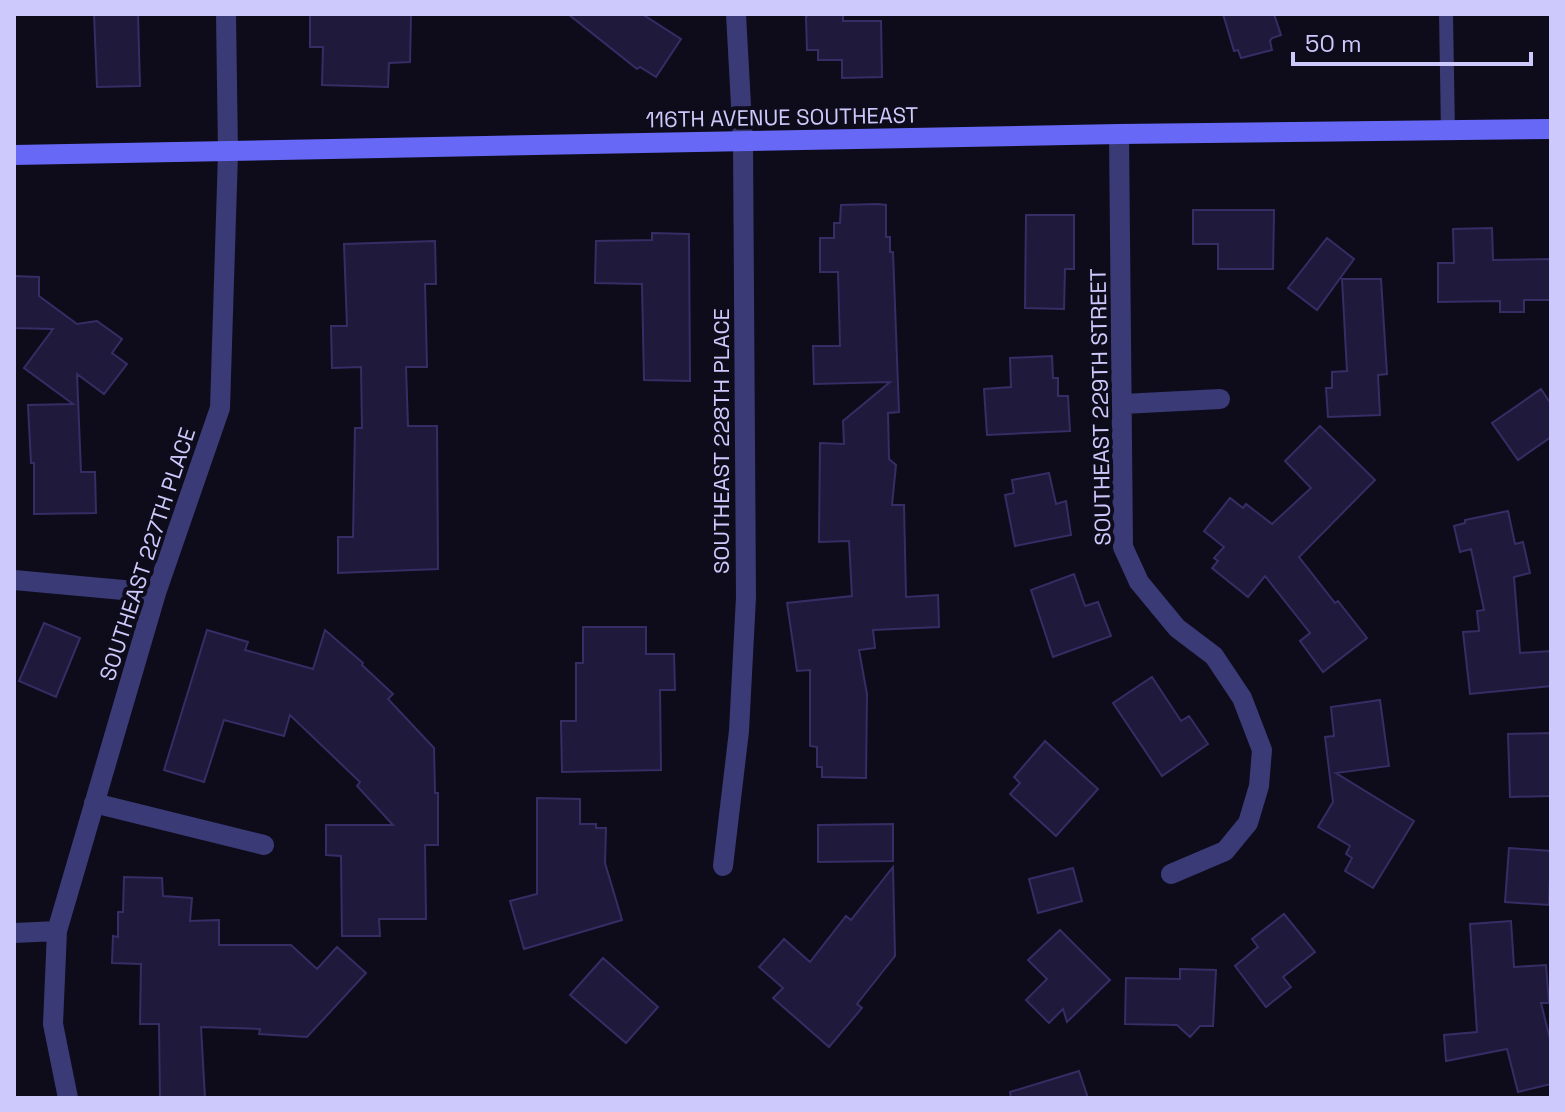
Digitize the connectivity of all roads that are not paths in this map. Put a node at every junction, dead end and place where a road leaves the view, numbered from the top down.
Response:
1 (226, 14) edge
2 (736, 14) edge
3 (1446, 14) edge
4 (1551, 129) edge
5 (1448, 132) junction
6 (1119, 134) junction
7 (743, 142) junction
8 (228, 153) junction
9 (14, 155) edge
10 (1220, 399) dead end
11 (1123, 404) junction
12 (14, 580) edge
13 (156, 593) junction
14 (94, 803) junction
15 (264, 845) dead end
16 (723, 866) dead end
17 (1171, 874) dead end
18 (57, 931) junction
19 (14, 933) edge
20 (68, 1098) edge

1 - 8 street, SOUTHEAST 227TH PLACE
2 - 7 street, SOUTHEAST 228TH PLACE
3 - 5 lane
4 - 5 main road, 116TH AVENUE SOUTHEAST
5 - 6 main road, 116TH AVENUE SOUTHEAST
6 - 7 main road, 116TH AVENUE SOUTHEAST
6 - 11 street, SOUTHEAST 229TH STREET
7 - 8 main road, 116TH AVENUE SOUTHEAST
7 - 16 street, SOUTHEAST 228TH PLACE
8 - 9 main road, 116TH AVENUE SOUTHEAST
8 - 13 street, SOUTHEAST 227TH PLACE
10 - 11 street
11 - 17 street, SOUTHEAST 229TH STREET
12 - 13 street
13 - 14 street, SOUTHEAST 227TH PLACE
14 - 15 street
14 - 18 street, SOUTHEAST 227TH PLACE
18 - 19 street
18 - 20 street, SOUTHEAST 227TH PLACE

